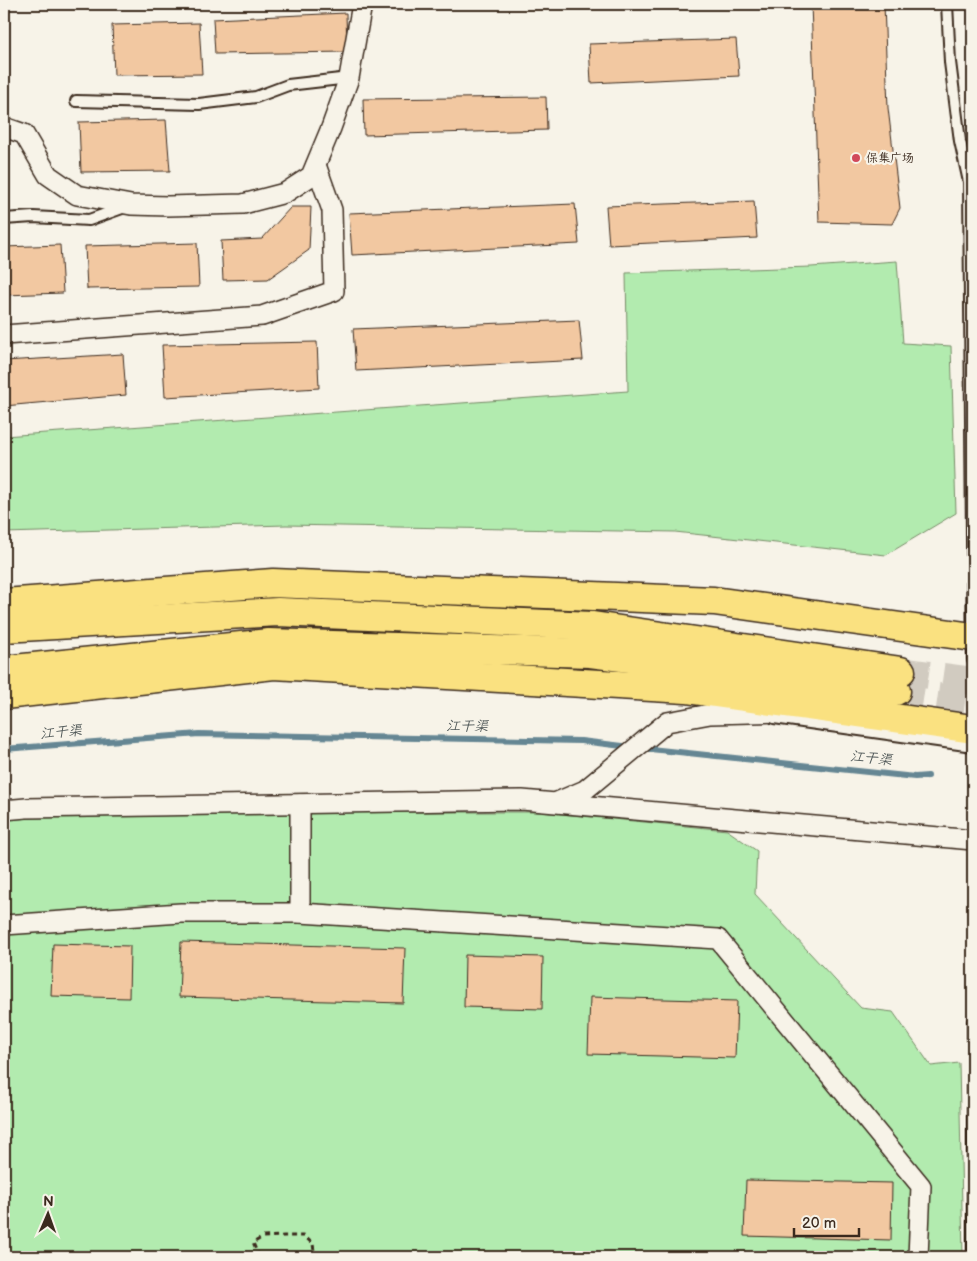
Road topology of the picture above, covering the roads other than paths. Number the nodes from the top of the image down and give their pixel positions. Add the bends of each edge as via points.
1 (362, 4) edge
2 (947, 4) edge
3 (350, 78) junction
4 (76, 101) dead end
5 (4, 127) edge
6 (316, 165) junction
7 (131, 205) junction
8 (4, 219) edge
9 (4, 334) edge
10 (4, 603) edge
11 (4, 628) edge
12 (973, 637) edge
13 (973, 660) edge
14 (4, 670) edge
15 (4, 695) edge
16 (846, 711) junction
17 (739, 713) junction
18 (973, 729) edge
19 (973, 746) edge
20 (553, 803) junction
21 (300, 804) junction
22 (4, 810) edge
23 (973, 840) edge
24 (300, 913) junction
25 (4, 925) edge
26 (973, 1021) edge
27 (918, 1257) edge
28 (973, 1257) edge

1 - 3 street
2 - 12 lane via 950,62 969,182
3 - 4 lane via 288,85 256,97 199,104
3 - 6 street
5 - 7 street via 24,134 48,175 77,195
6 - 7 street via 312,176 284,193 243,204
6 - 9 street via 332,210 334,291 262,316
7 - 8 lane via 90,220
10 - 12 main road via 273,583 714,601
11 - 14 main road via 278,612 593,626 898,681 590,653 270,643
12 - 13 lane
15 - 16 main road via 274,665 686,689
16 - 17 street
16 - 18 main road
17 - 19 lane
17 - 20 street via 710,714 667,722 585,790
20 - 21 street via 522,800
20 - 23 street
21 - 22 street
21 - 24 street
24 - 25 street via 181,913
24 - 27 street via 718,939 921,1186
26 - 28 lane

